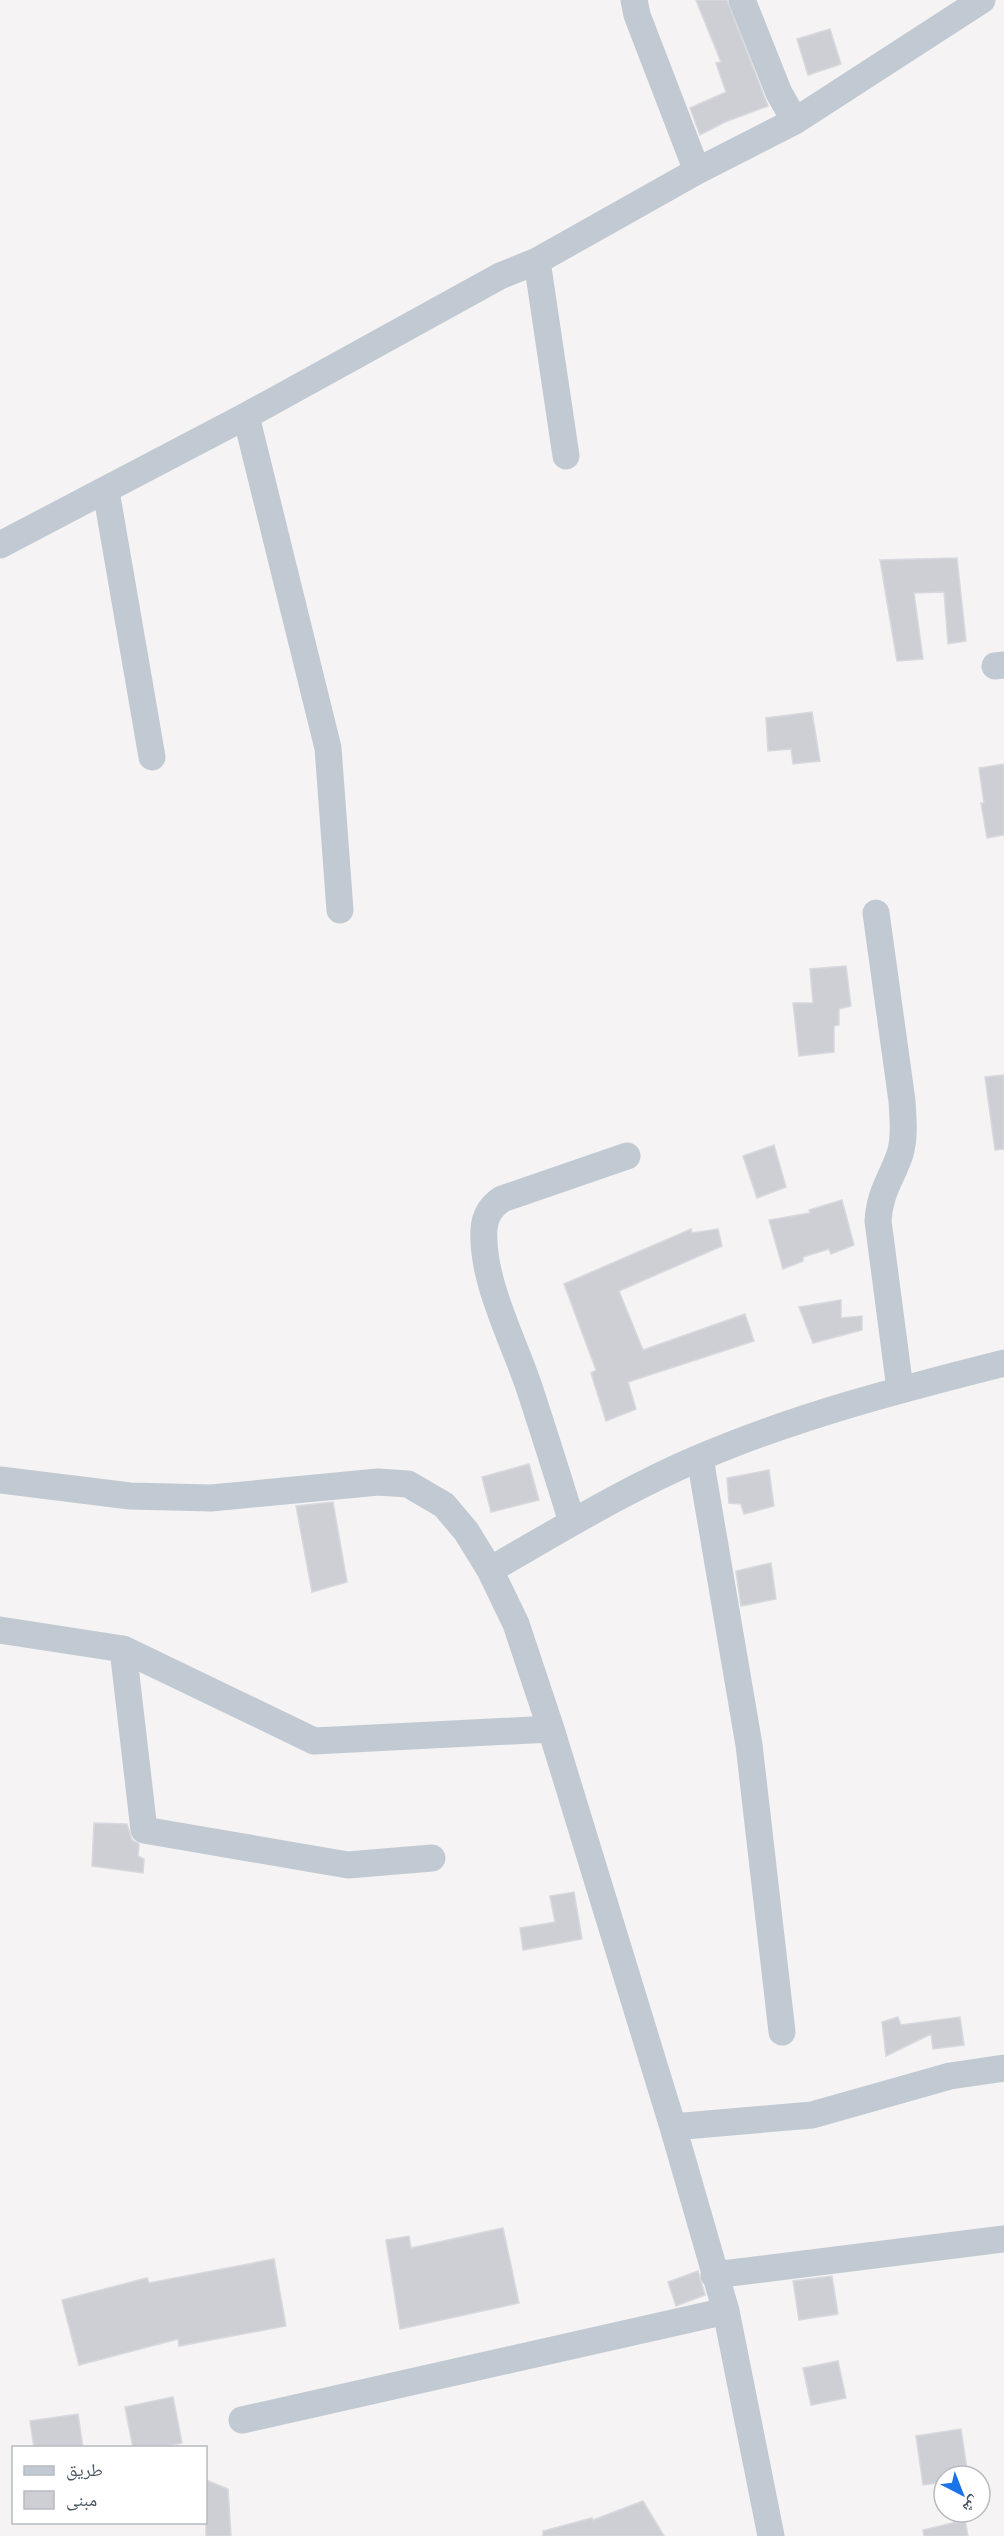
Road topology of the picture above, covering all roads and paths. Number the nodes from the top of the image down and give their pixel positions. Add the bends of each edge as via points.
1 (634, 0) edge
2 (742, 0) edge
3 (982, 0) edge
4 (795, 121) junction
5 (697, 171) junction
6 (537, 261) junction
7 (246, 416) junction
8 (566, 456) dead end
9 (106, 491) junction
10 (0, 545) edge
11 (152, 757) dead end
12 (340, 910) dead end
13 (876, 913) dead end
14 (627, 1156) dead end
15 (1004, 1362) edge
16 (900, 1389) junction
17 (700, 1458) junction
18 (0, 1480) edge
19 (572, 1522) junction
20 (490, 1570) junction
21 (0, 1630) edge
22 (123, 1649) junction
23 (551, 1729) junction
24 (432, 1858) dead end
25 (782, 2032) dead end
26 (1004, 2068) edge
27 (673, 2127) junction
28 (1004, 2239) edge
29 (714, 2275) junction
30 (726, 2311) junction
31 (242, 2420) dead end
32 (771, 2536) edge

1 - 5 street
2 - 4 street via 779,93
3 - 4 street
4 - 5 street
5 - 6 street
6 - 7 street via 500,276
6 - 8 street
7 - 9 street
7 - 12 street via 328,748
9 - 10 street
9 - 11 street
13 - 16 street via 902,1101 900,1152 879,1201 878,1221
14 - 19 street via 502,1199 485,1219 484,1248 493,1288
15 - 16 street
16 - 17 street
17 - 19 street
17 - 25 street via 749,1745
18 - 20 street via 130,1496 211,1498 378,1482 408,1484 444,1505
19 - 20 street
20 - 23 street via 516,1623
21 - 22 street
22 - 23 street via 314,1741
22 - 24 street via 144,1830 348,1864
23 - 27 street
26 - 27 street via 950,2076 812,2115
27 - 29 street
28 - 29 street
29 - 30 street
30 - 31 street
30 - 32 street

